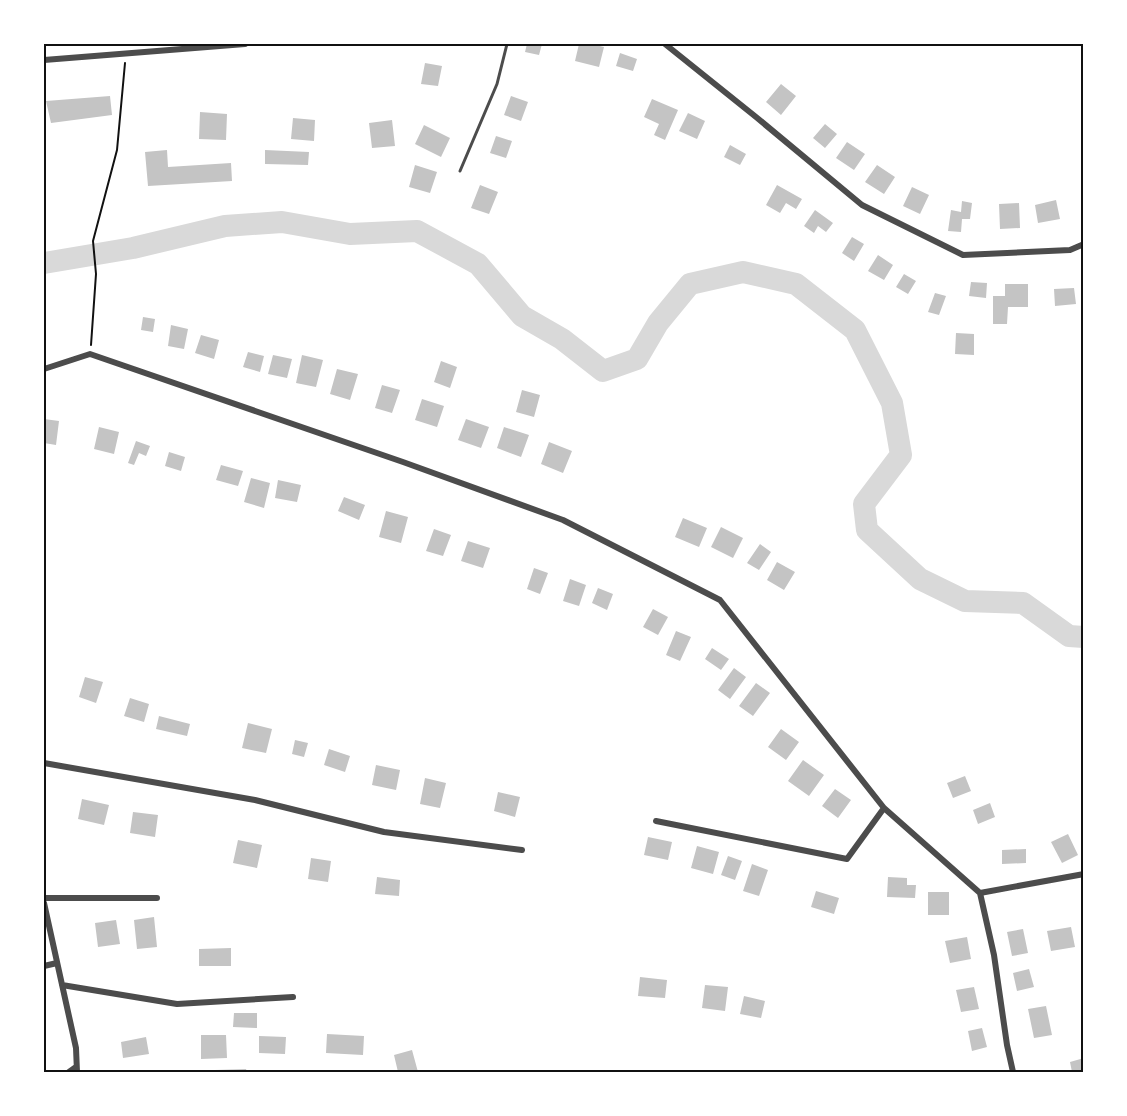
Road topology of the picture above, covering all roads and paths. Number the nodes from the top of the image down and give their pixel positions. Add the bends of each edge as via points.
1 (245, 44) edge
2 (507, 44) edge
3 (665, 44) edge
4 (126, 53) junction
5 (44, 60) edge
6 (460, 171) dead end
7 (1083, 244) edge
8 (90, 354) junction
9 (44, 369) edge
10 (44, 763) edge
11 (884, 808) junction
12 (656, 821) dead end
13 (522, 850) dead end
14 (1083, 874) edge
15 (980, 893) junction
16 (44, 898) edge
17 (157, 898) dead end
18 (44, 903) edge
19 (57, 963) junction
20 (44, 966) edge
21 (62, 985) junction
22 (293, 997) dead end
23 (77, 1070) edge
24 (69, 1072) edge
25 (1013, 1072) edge

1 - 4 street
2 - 6 lane via 497,84
3 - 7 street via 862,205 963,255 1070,250
4 - 5 street
4 - 8 path via 117,150 93,241 96,274
8 - 9 street
8 - 11 street via 563,520 720,600
10 - 13 street via 255,800 384,832
11 - 12 street via 847,859
11 - 15 street
14 - 15 street
15 - 25 street
16 - 17 street
18 - 19 street
19 - 20 street
19 - 21 street
21 - 22 street via 177,1004
21 - 23 street
23 - 24 street

